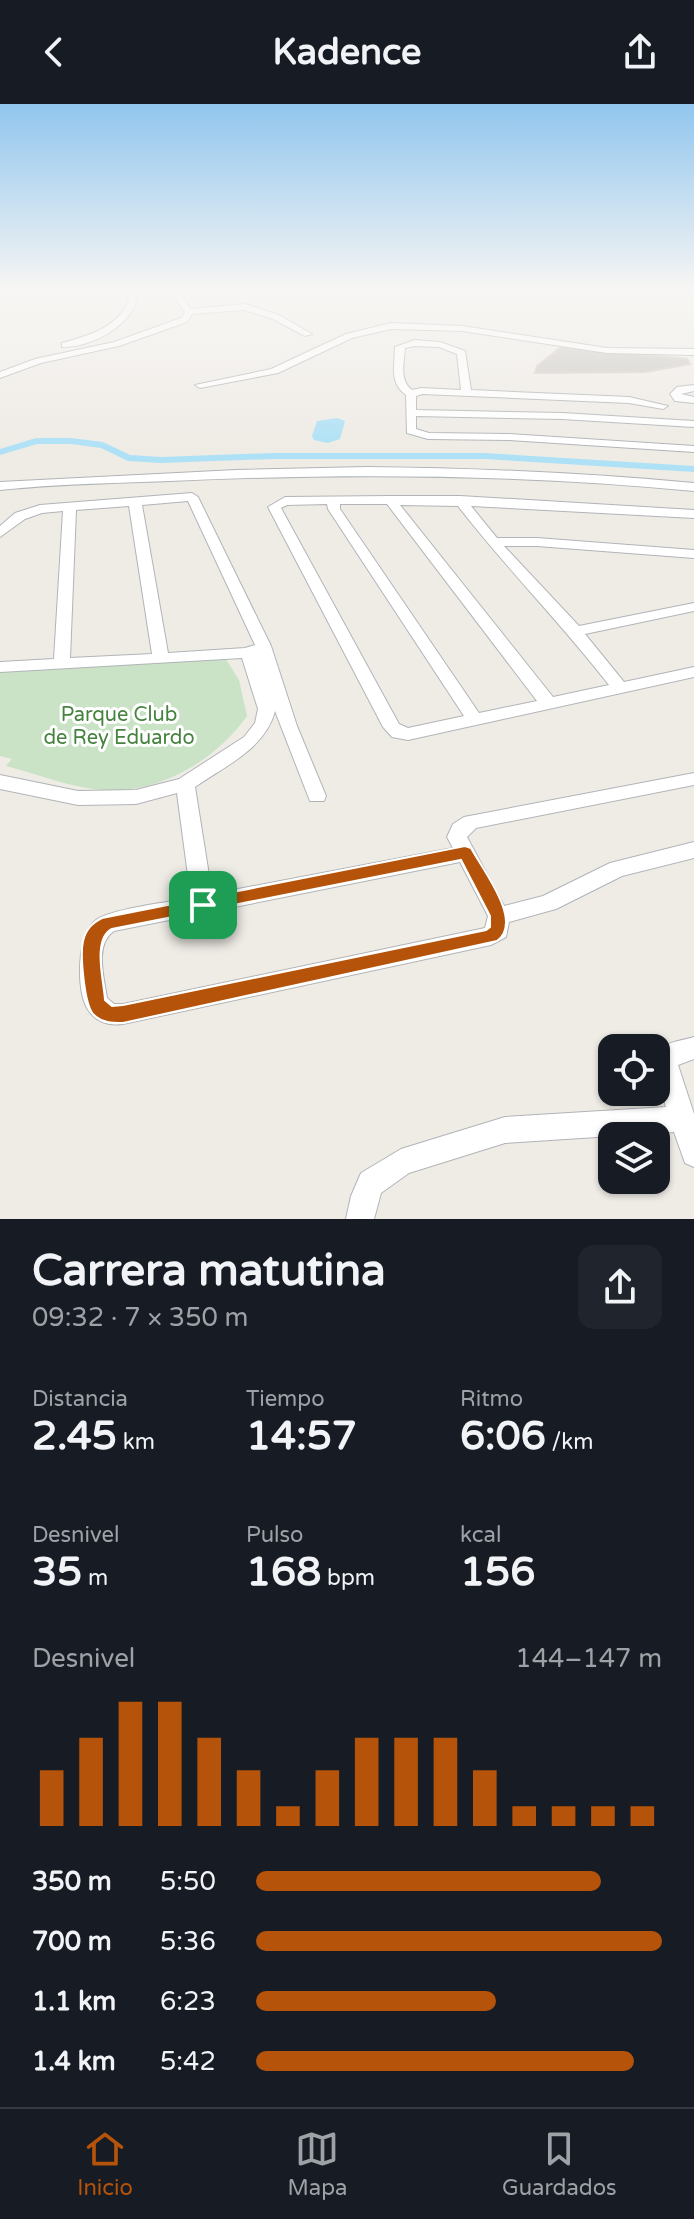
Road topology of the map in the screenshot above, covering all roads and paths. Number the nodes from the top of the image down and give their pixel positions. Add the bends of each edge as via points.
1 (76, 344) edge
2 (85, 344) edge
3 (115, 344) edge
4 (328, 344) edge
5 (411, 344) edge
6 (439, 344) edge
7 (560, 344) edge
8 (106, 347) junction
9 (694, 352) edge
10 (0, 372) edge
11 (200, 385) dead end
12 (694, 388) edge
13 (466, 392) junction
14 (411, 394) junction
15 (679, 399) junction
16 (694, 400) edge
17 (663, 406) junction
18 (412, 413) junction
19 (694, 422) edge
20 (694, 449) edge
21 (0, 475) edge
22 (694, 479) edge
23 (0, 486) edge
24 (694, 487) edge
25 (390, 500) junction
26 (460, 500) junction
27 (135, 501) junction
28 (333, 501) junction
29 (70, 505) junction
30 (694, 514) edge
31 (0, 533) edge
32 (493, 542) junction
33 (694, 554) edge
34 (694, 607) edge
35 (575, 631) junction
36 (256, 650) junction
37 (161, 659) junction
38 (62, 663) junction
39 (0, 667) edge
40 (694, 672) edge
41 (620, 688) junction
42 (549, 704) junction
43 (475, 720) junction
44 (694, 779) edge
45 (0, 782) edge
46 (185, 784) junction
47 (317, 796) dead end
48 (694, 850) edge
49 (465, 853) junction
50 (203, 905) junction
51 (499, 916) junction
52 (694, 1048) edge
53 (682, 1119) junction
54 (694, 1154) edge
55 (360, 1219) edge

1 - 10 street
2 - 8 street
3 - 8 street
4 - 11 street via 274,370
5 - 14 street via 400,347 399,384
6 - 13 street via 462,353
7 - 9 street via 626,352
8 - 10 street
12 - 15 street via 676,391
13 - 14 street
13 - 17 street
14 - 18 street
15 - 16 street
15 - 17 street
17 - 19 street
18 - 19 street
18 - 20 street via 411,431 418,435
21 - 22 street via 366,465
23 - 24 street via 254,472 408,471
25 - 26 street
25 - 28 street
25 - 42 street
26 - 30 street
26 - 32 street
27 - 29 street
27 - 36 street via 192,497
27 - 37 street
28 - 43 street
28 - 43 street via 285,501 274,507 393,729 408,734
29 - 31 street via 20,516
29 - 38 street
32 - 33 street
32 - 35 street
34 - 35 street
35 - 41 street
36 - 37 street
36 - 46 street via 267,709 263,724 250,741
36 - 47 street
37 - 38 street
38 - 39 street
40 - 41 street
41 - 42 street
42 - 43 street
44 - 49 street via 471,822 457,837
45 - 46 street via 78,798 136,797
46 - 50 street
48 - 51 street via 617,869 548,903
49 - 50 street
49 - 51 street
50 - 51 street via 98,928 92,942 96,1003 101,1010 123,1014 491,936 498,931
52 - 53 street via 671,1055 665,1063
53 - 54 street
53 - 55 street via 505,1130 449,1146 401,1162 371,1183

